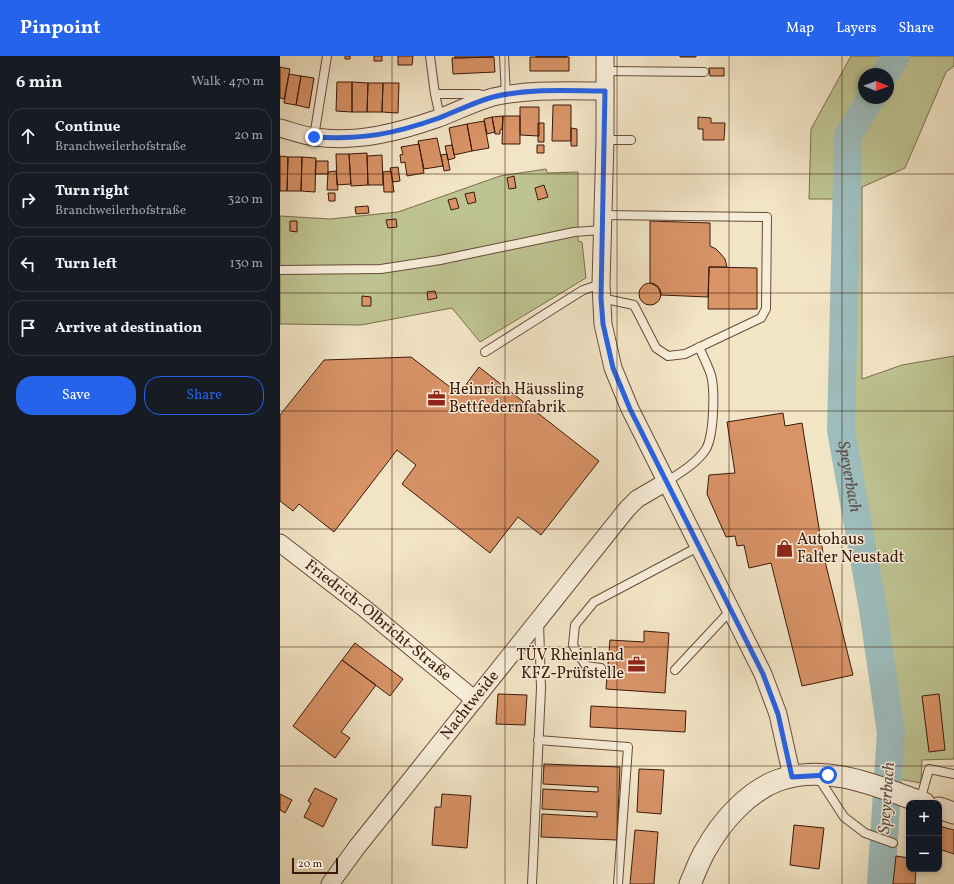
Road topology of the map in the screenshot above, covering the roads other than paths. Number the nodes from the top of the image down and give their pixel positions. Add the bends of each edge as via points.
1 (326, 56) edge
2 (430, 56) edge
3 (504, 56) edge
4 (605, 64) edge
5 (704, 72) dead end
6 (605, 91) junction
7 (435, 94) junction
8 (499, 96) junction
9 (440, 117) junction
10 (280, 128) edge
11 (314, 137) junction
12 (605, 140) junction
13 (631, 140) dead end
14 (602, 222) junction
15 (280, 270) edge
16 (601, 291) junction
17 (699, 347) junction
18 (485, 352) dead end
19 (666, 482) junction
20 (280, 543) edge
21 (698, 547) junction
22 (731, 610) junction
23 (539, 621) junction
24 (601, 668) dead end
25 (675, 670) dead end
26 (475, 700) junction
27 (538, 740) junction
28 (954, 774) edge
29 (816, 775) junction
30 (792, 777) junction
31 (914, 800) edge
32 (917, 800) edge
33 (942, 809) edge
34 (954, 813) edge
35 (893, 843) dead end
36 (330, 884) edge
37 (532, 884) edge
38 (618, 884) edge
39 (690, 884) edge

1 - 11 lane
2 - 7 lane
3 - 8 lane
4 - 5 lane
4 - 6 street
6 - 8 street
6 - 12 street
7 - 8 lane
7 - 9 lane
8 - 9 street
9 - 11 street via 379,135 337,139
10 - 11 street
12 - 13 lane
12 - 14 street
14 - 15 lane via 574,232 440,260 381,269
14 - 16 street
14 - 17 lane via 767,217 766,309 762,318
16 - 17 lane via 634,305 656,348 668,356 685,354
16 - 18 lane via 583,290
16 - 19 street via 603,324 613,368
17 - 19 lane via 711,376 714,396 707,448 696,461
19 - 21 street
19 - 23 street, Nachtweide via 637,499 627,509
20 - 26 street, Friedrich-Olbricht-Straße via 364,608
21 - 22 street
21 - 24 lane via 594,602 575,625 573,645 586,666
22 - 25 lane
22 - 30 street via 771,694
23 - 26 street, Nachtweide
23 - 27 lane via 541,688
26 - 36 street, Nachtweide
27 - 37 lane
27 - 38 lane via 628,747
28 - 32 lane via 929,769
29 - 30 street
29 - 31 street via 842,777
29 - 35 lane via 844,817 864,833
30 - 39 street via 764,788 733,813 705,851
33 - 34 street

